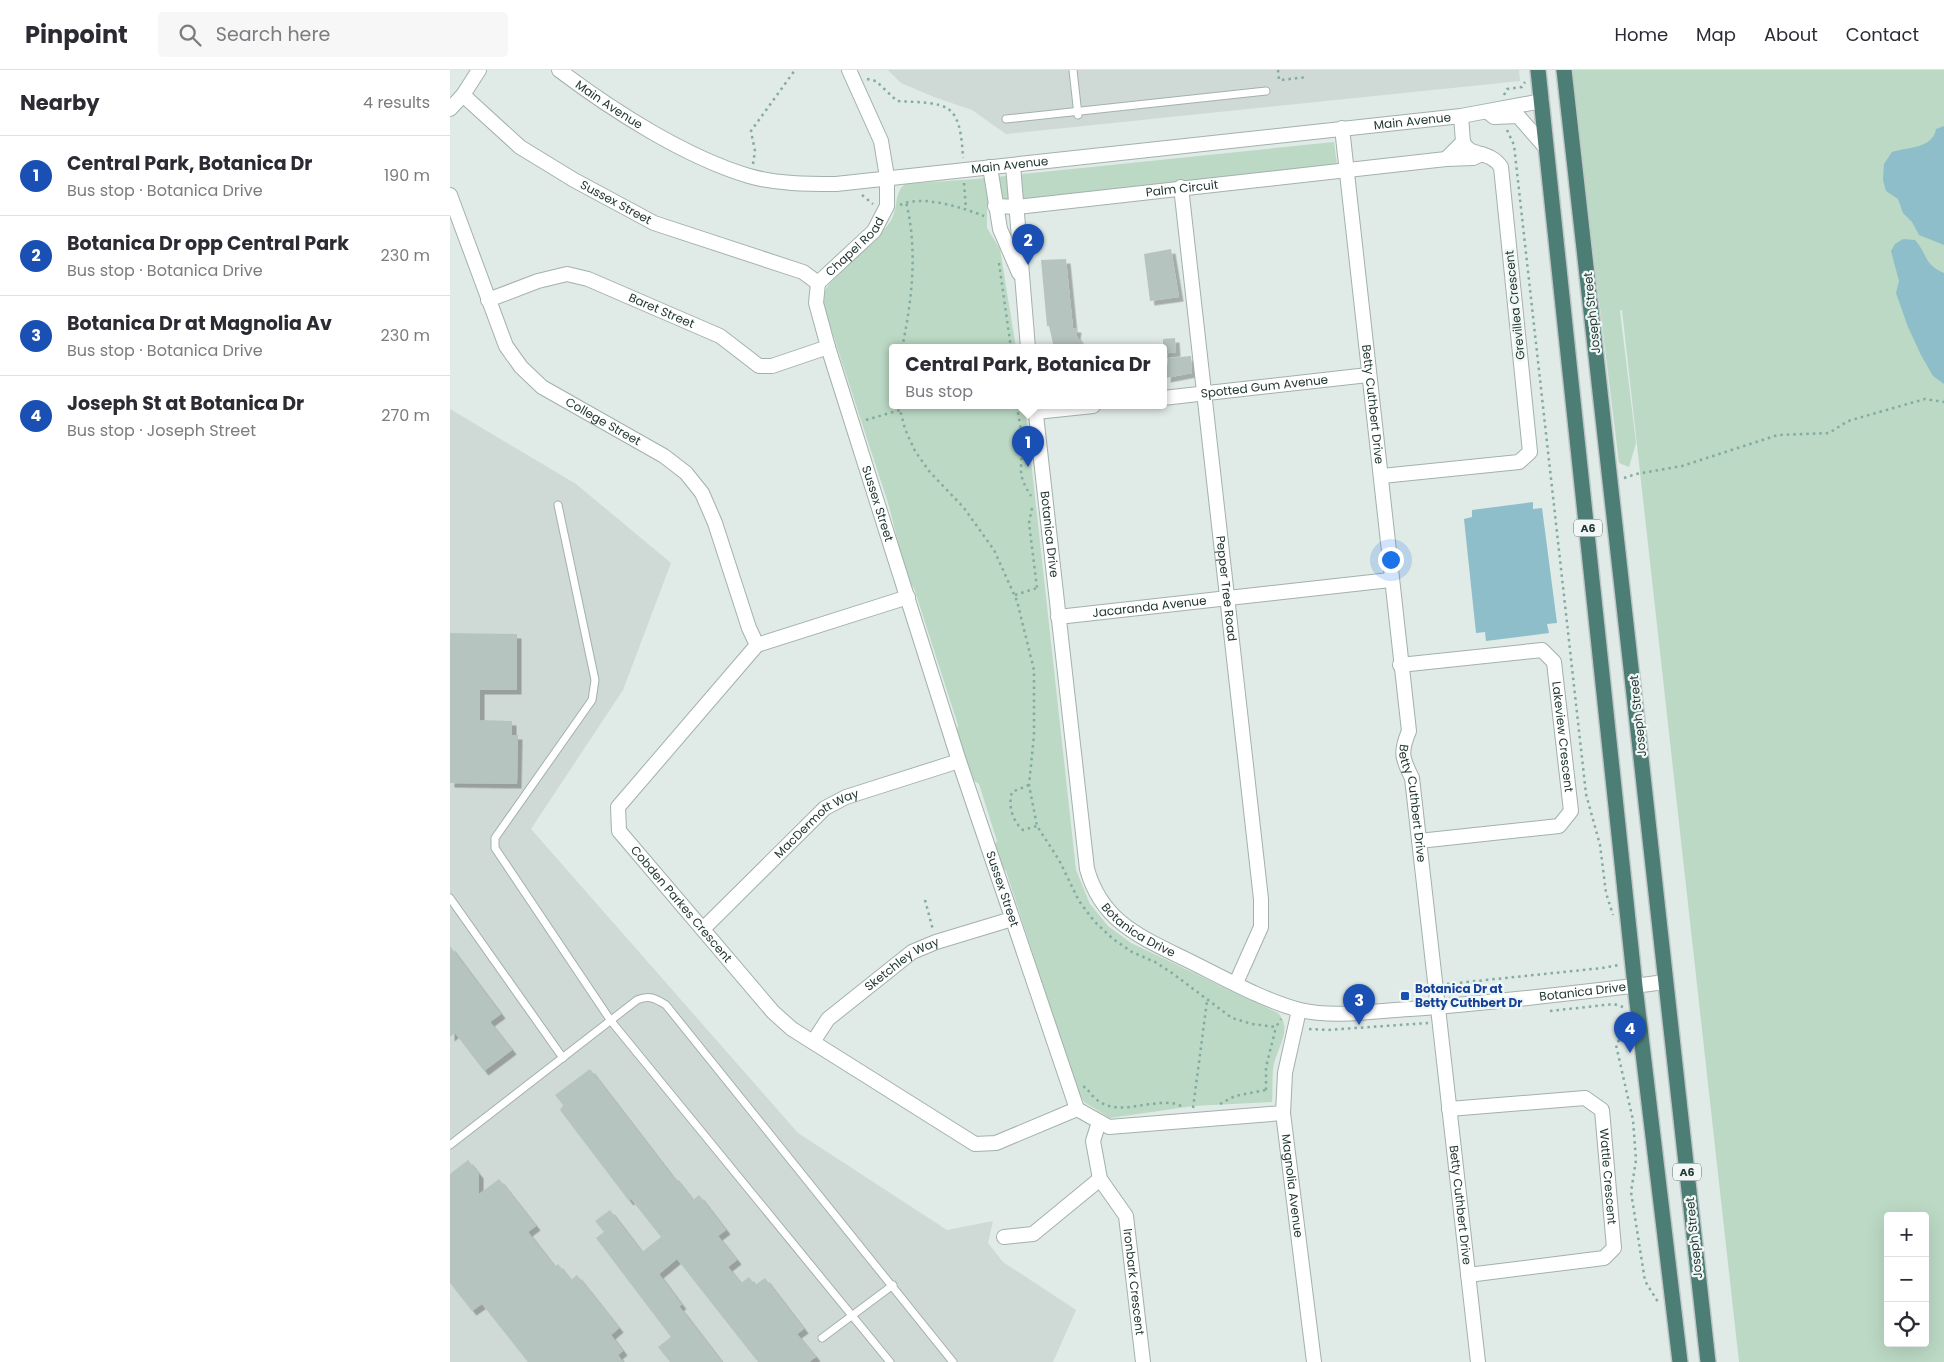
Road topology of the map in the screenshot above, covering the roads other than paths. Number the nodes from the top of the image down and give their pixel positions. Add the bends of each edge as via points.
1 (479, 70) edge
2 (560, 70) edge
3 (1073, 70) edge
4 (1564, 70) edge
5 (1531, 73) edge
6 (856, 74) edge
7 (1266, 91) dead end
8 (463, 95) junction
9 (1542, 101) junction
10 (450, 109) edge
11 (1504, 111) junction
12 (1078, 113) junction
13 (1461, 116) junction
14 (1006, 119) dead end
15 (1342, 128) junction
16 (1463, 142) junction
17 (1546, 148) junction
18 (1482, 154) junction
19 (1446, 159) junction
20 (1012, 165) junction
21 (990, 166) junction
22 (1346, 171) junction
23 (887, 177) junction
24 (1180, 187) junction
25 (450, 195) edge
26 (995, 206) junction
27 (1017, 207) junction
28 (1020, 275) junction
29 (818, 283) junction
30 (488, 300) junction
31 (1028, 344) edge
32 (828, 348) junction
33 (1368, 375) junction
34 (1204, 394) junction
35 (1167, 398) edge
36 (1035, 409) edge
37 (1382, 476) junction
38 (558, 505) dead end
39 (1390, 580) junction
40 (908, 597) junction
41 (1228, 599) junction
42 (1058, 617) junction
43 (757, 645) junction
44 (1400, 665) junction
45 (958, 761) junction
46 (1419, 841) junction
47 (450, 898) edge
48 (1012, 919) junction
49 (703, 929) junction
50 (1666, 982) junction
51 (1236, 983) junction
52 (1635, 986) junction
53 (1438, 1007) junction
54 (1293, 1008) junction
55 (610, 1021) junction
56 (813, 1042) junction
57 (563, 1058) junction
58 (1077, 1108) junction
59 (1283, 1108) junction
60 (1449, 1109) junction
61 (1099, 1122) junction
62 (450, 1145) edge
63 (1100, 1179) junction
64 (1004, 1237) dead end
65 (1468, 1274) junction
66 (893, 1285) junction
67 (852, 1316) junction
68 (822, 1338) dead end
69 (890, 1362) edge
70 (953, 1362) edge
71 (1143, 1362) edge
72 (1314, 1362) edge
73 (1478, 1362) edge
74 (1680, 1362) edge
75 (1708, 1362) edge

1 - 8 street
2 - 23 street, Main Avenue via 590,93 653,131 750,176 810,184
3 - 12 lane
4 - 50 highway, Joseph Street / A6
5 - 9 highway, A6
6 - 23 street, Chapel Road via 860,97 881,141
7 - 12 lane
8 - 10 street
8 - 29 street, Sussex Street via 520,147 654,223 803,272
9 - 11 street, Main Avenue
9 - 17 highway, A6
11 - 13 street, Main Avenue
11 - 17 street via 1518,116
12 - 14 lane
13 - 15 street, Main Avenue
13 - 16 street
15 - 20 street, Main Avenue
15 - 22 street, Betty Cuthbert Drive
16 - 18 street via 1465,147
16 - 19 street
17 - 52 highway, A6
18 - 19 street via 1473,158
18 - 37 street, Grevillea Crescent via 1496,160 1501,167 1530,452 1519,462
19 - 22 street
20 - 21 street, Main Avenue
20 - 27 street
21 - 23 street, Main Avenue
21 - 26 street
22 - 24 street, Palm Circuit
22 - 33 street, Betty Cuthbert Drive
23 - 29 street, Chapel Road via 887,206 874,230
24 - 27 street, Palm Circuit
24 - 34 street, Pepper Tree Road
25 - 30 street, College Street
26 - 27 street, Palm Circuit
26 - 28 street via 1000,230
27 - 28 street
28 - 31 street
29 - 32 street, Sussex Street via 816,303
30 - 32 street, Baret Street via 567,274 588,279 720,336 759,366 772,366
30 - 43 street, College Street via 506,346 521,367 542,387 664,456 686,473 702,493
32 - 40 street, Sussex Street
33 - 34 street, Spotted Gum Avenue
33 - 37 street, Betty Cuthbert Drive
34 - 35 street, Spotted Gum Avenue
34 - 41 street, Pepper Tree Road
36 - 42 street, Botanica Drive
37 - 39 street, Betty Cuthbert Drive
38 - 55 lane via 595,680 592,700 495,838 495,848
39 - 41 street, Jacaranda Avenue
39 - 44 street, Betty Cuthbert Drive
40 - 43 street
40 - 45 street, Sussex Street
41 - 42 street, Jacaranda Avenue
41 - 51 street, Pepper Tree Road via 1261,899 1261,927
42 - 51 street, Botanica Drive via 1087,869 1097,898 1117,920 1134,931
43 - 49 street, Cobden Parkes Crescent via 618,806 619,831
44 - 46 street, Betty Cuthbert Drive via 1409,731 1403,746 1403,760 1412,778
44 - 46 street, Lakeview Crescent via 1542,650 1554,662 1571,810 1559,826
45 - 48 street, Sussex Street
45 - 49 street, MacDermott Way via 846,797 825,808
46 - 53 street, Betty Cuthbert Drive
47 - 57 lane
48 - 56 street, Sketchley Way via 912,952 828,1019
48 - 58 street, Sussex Street
49 - 56 street, Cobden Parkes Crescent via 773,1012
50 - 52 street, Botanica Drive
50 - 75 highway, Joseph Street / A6
51 - 54 street, Botanica Drive
52 - 53 street, Botanica Drive
52 - 74 highway, A6
53 - 54 street, Botanica Drive via 1344,1014
53 - 60 street, Betty Cuthbert Drive
54 - 59 street, Magnolia Avenue via 1295,1028 1285,1072
55 - 57 lane
55 - 66 lane via 644,997 654,997 666,1004
55 - 67 lane
56 - 58 street, Cobden Parkes Crescent via 975,1144 996,1143
57 - 62 lane
58 - 61 street
59 - 61 street via 1193,1113 1109,1127
59 - 72 street, Magnolia Avenue
60 - 65 street, Betty Cuthbert Drive
60 - 65 street, Wattle Crescent via 1585,1098 1602,1110 1614,1248 1604,1258
61 - 63 street, Ironbark Crescent via 1093,1141
63 - 64 street via 1032,1234
63 - 71 street, Ironbark Crescent via 1126,1216
65 - 73 street, Betty Cuthbert Drive
66 - 67 lane
66 - 70 lane
67 - 68 lane
67 - 69 lane

